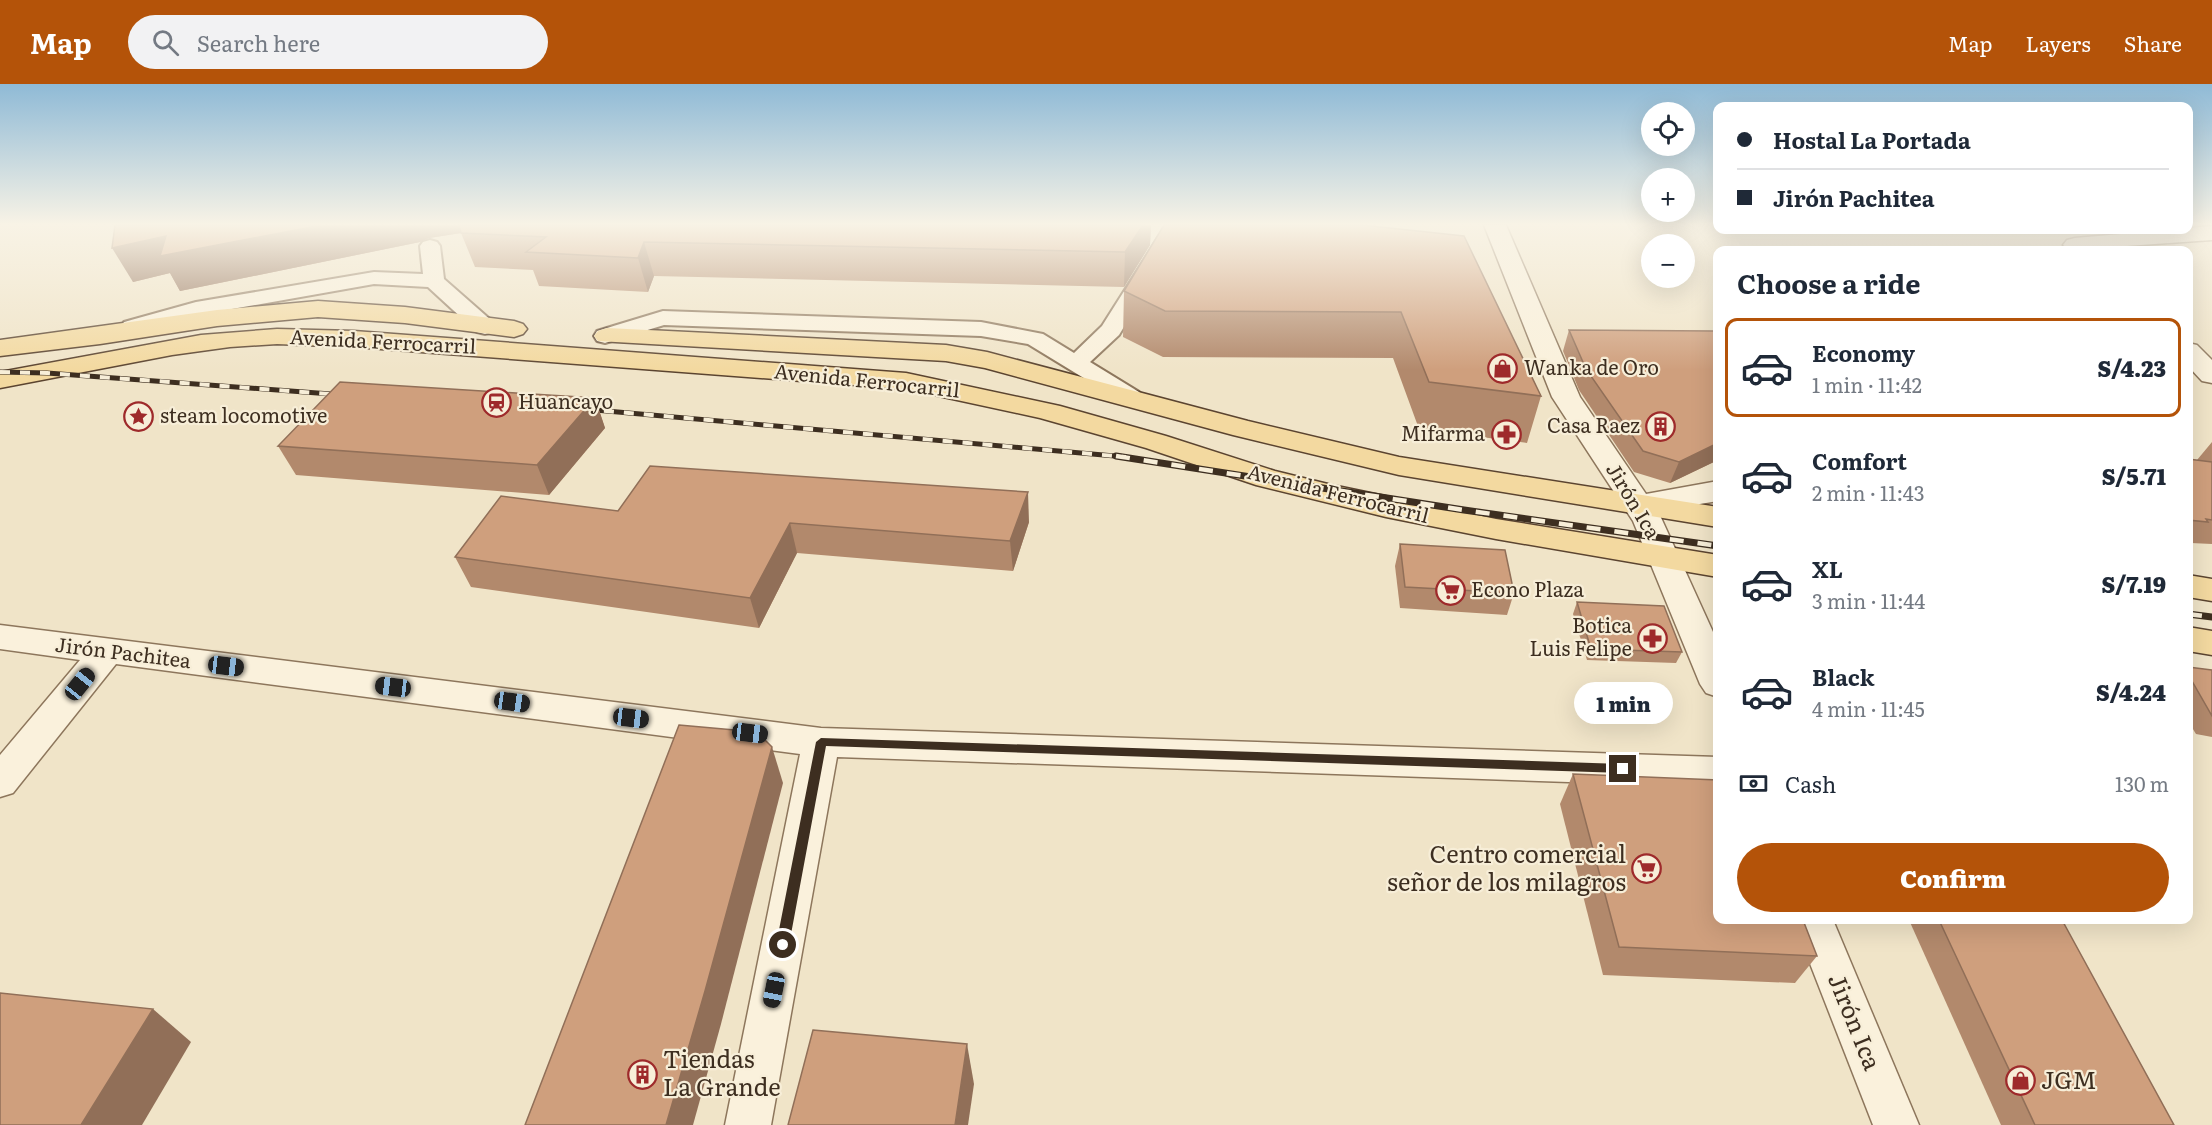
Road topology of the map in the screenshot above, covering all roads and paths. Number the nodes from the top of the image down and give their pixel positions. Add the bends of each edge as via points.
1 (433, 274) edge
2 (1146, 274) edge
3 (1515, 274) edge
4 (434, 281) junction
5 (485, 327) junction
6 (100, 336) junction
7 (605, 336) junction
8 (0, 348) edge
9 (2193, 356) edge
10 (1076, 364) junction
11 (2212, 375) edge
12 (0, 380) edge
13 (1131, 398) junction
14 (1713, 492) edge
15 (1639, 505) junction
16 (1713, 516) edge
17 (1664, 557) junction
18 (1713, 565) edge
19 (2193, 587) edge
20 (2212, 590) edge
21 (0, 637) edge
22 (2193, 640) edge
23 (2212, 643) edge
24 (107, 651) junction
25 (1713, 672) edge
26 (821, 742) junction
27 (1713, 772) edge
28 (0, 782) edge
29 (1815, 924) edge
30 (748, 1125) edge
31 (1896, 1125) edge

1 - 4 lane
2 - 10 lane via 1111,330
3 - 15 street, Jirón Ica via 1566,397
4 - 5 lane
4 - 6 lane via 374,278 327,285 195,309
5 - 6 main road, Avenida Ferrocarril via 405,315 318,309 217,318
5 - 7 main road, Avenida Ferrocarril
6 - 8 main road, Avenida Ferrocarril
7 - 10 lane via 663,318 981,329 1035,339
7 - 13 main road, Avenida Ferrocarril via 946,353 1025,368
9 - 11 street
10 - 13 lane
12 - 17 main road, Avenida Ferrocarril via 229,339 278,336 906,381 994,397 1058,414 1274,481 1391,510
13 - 15 main road, Avenida Ferrocarril via 1399,466
14 - 15 street
15 - 16 main road, Avenida Ferrocarril
15 - 17 street, Jirón Ica
17 - 18 main road, Avenida Ferrocarril
17 - 25 street, Jirón Ica
19 - 20 main road
21 - 24 street, Jirón Pachitea
22 - 23 main road
24 - 26 street, Jirón Pachitea
24 - 28 street
26 - 27 street, Jirón Pachitea
26 - 30 street
29 - 31 street, Jirón Ica

